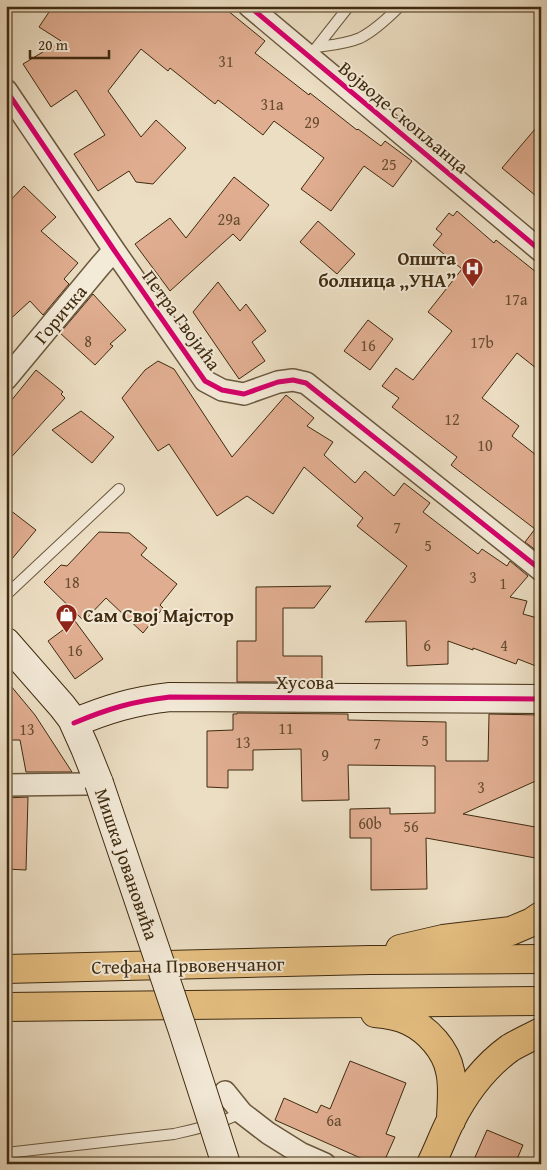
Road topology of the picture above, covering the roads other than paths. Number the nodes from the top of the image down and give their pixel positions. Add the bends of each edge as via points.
1 (249, 6) edge
2 (349, 6) edge
3 (400, 6) edge
4 (313, 52) junction
5 (6, 90) edge
6 (114, 250) junction
7 (541, 251) edge
8 (6, 379) edge
9 (119, 489) dead end
10 (541, 570) edge
11 (6, 595) edge
12 (6, 642) edge
13 (541, 699) edge
14 (74, 723) junction
15 (92, 783) junction
16 (6, 785) edge
17 (541, 916) edge
18 (541, 959) edge
19 (370, 960) junction
20 (6, 969) edge
21 (541, 1001) edge
22 (297, 1003) junction
23 (6, 1007) edge
24 (541, 1032) edge
25 (225, 1092) dead end
26 (242, 1113) junction
27 (451, 1121) junction
28 (6, 1153) edge
29 (226, 1164) edge
30 (325, 1164) edge
31 (431, 1164) edge

1 - 4 street, Војводе Скопљанца
2 - 4 lane
3 - 4 lane via 361,37
4 - 7 street, Војводе Скопљанца
5 - 6 street, Петра Гвојића
6 - 8 street, Горичка
6 - 10 street, Петра Гвојића via 205,381 222,390 244,394 278,382 306,383
9 - 11 lane
12 - 14 main road, Мишка Јовановића
13 - 14 main road, Хусова via 170,696 103,711
14 - 15 main road, Мишка Јовановића
15 - 16 street
15 - 29 main road, Мишка Јовановића, bridge via 182,1028
17 - 19 highway via 511,930 443,939
18 - 19 highway, Стефана Првовенчаног
19 - 20 highway, Стефана Првовенчаног
21 - 22 highway
22 - 23 highway, Стефана Првовенчаног
22 - 27 highway via 385,1014 421,1029 448,1062 452,1084
24 - 27 highway via 510,1048 494,1062 477,1080
25 - 26 street
26 - 28 lane via 174,1134
26 - 30 street via 300,1153
27 - 31 highway

